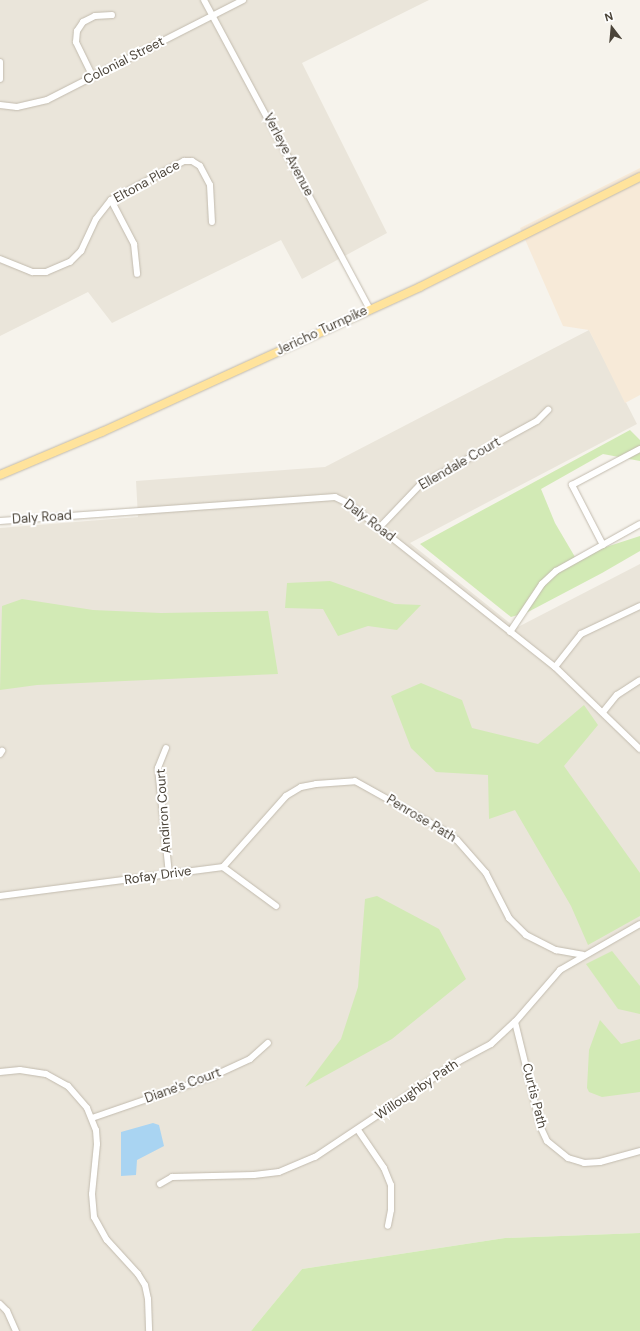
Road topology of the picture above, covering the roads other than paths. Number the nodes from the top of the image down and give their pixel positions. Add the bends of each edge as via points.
1 (204, 0) edge
2 (243, 0) edge
3 (112, 15) dead end
4 (212, 15) junction
5 (0, 62) edge
6 (92, 77) junction
7 (0, 79) edge
8 (0, 104) edge
9 (640, 177) edge
10 (111, 200) junction
11 (212, 222) dead end
12 (0, 259) edge
13 (137, 274) dead end
14 (370, 310) junction
15 (548, 410) dead end
16 (640, 449) edge
17 (0, 475) edge
18 (0, 521) edge
19 (640, 524) edge
20 (379, 528) junction
21 (603, 545) junction
22 (640, 606) edge
23 (510, 632) junction
24 (555, 667) junction
25 (640, 680) edge
26 (603, 712) junction
27 (166, 748) dead end
28 (640, 749) edge
29 (223, 867) junction
30 (169, 875) junction
31 (0, 896) edge
32 (276, 906) dead end
33 (640, 924) edge
34 (583, 955) junction
35 (515, 1022) junction
36 (268, 1043) dead end
37 (0, 1072) edge
38 (92, 1118) junction
39 (358, 1130) junction
40 (640, 1152) edge
41 (160, 1184) dead end
42 (388, 1226) dead end
43 (0, 1304) edge
44 (16, 1331) edge
45 (149, 1331) edge

1 - 4 street, Verleye Avenue
2 - 4 street, Colonial Street
3 - 6 street via 95,16 83,22 77,31 76,42
4 - 6 street, Colonial Street
4 - 14 street, Verleye Avenue
5 - 7 street
6 - 8 street, Colonial Street via 47,100 17,107
9 - 14 main road, Jericho Turnpike
10 - 11 street, Eltona Place via 173,165 192,161 200,166 210,186
10 - 12 street, Eltona Place via 96,219 81,251 70,262 46,272 33,272
10 - 13 street via 134,244
14 - 17 main road, Jericho Turnpike
15 - 20 street, Ellendale Court via 537,421 420,485
16 - 21 street via 572,485
18 - 20 street, Daly Road via 335,497 348,503
19 - 21 street
20 - 23 street, Daly Road
21 - 23 street via 556,571 542,584
22 - 24 street via 581,634
23 - 24 street, Daly Road
24 - 26 street, Daly Road
25 - 26 street via 617,695
26 - 28 street, Daly Road
27 - 30 street, Andiron Court via 158,768
29 - 30 street, Rofay Drive
29 - 32 street
29 - 34 street, Penrose Path via 286,796 301,787 355,781 457,840 486,873 510,918 526,935 556,950
30 - 31 street, Rofay Drive
33 - 34 street, Willoughby Path
34 - 35 street, Willoughby Path via 560,970
35 - 39 street, Willoughby Path via 492,1044 459,1061
35 - 40 street, Curtis Path via 541,1128 547,1141 568,1158 584,1163 600,1162
36 - 38 street, Diane's Court via 250,1059 216,1075
37 - 38 street via 20,1070 56,1078 76,1094
38 - 45 street via 97,1144 92,1194 94,1217 107,1240 138,1274 145,1286
39 - 41 street, Willoughby Path via 315,1157 279,1172 172,1177
39 - 42 street via 384,1168 391,1185 392,1210
43 - 44 street via 7,1311

